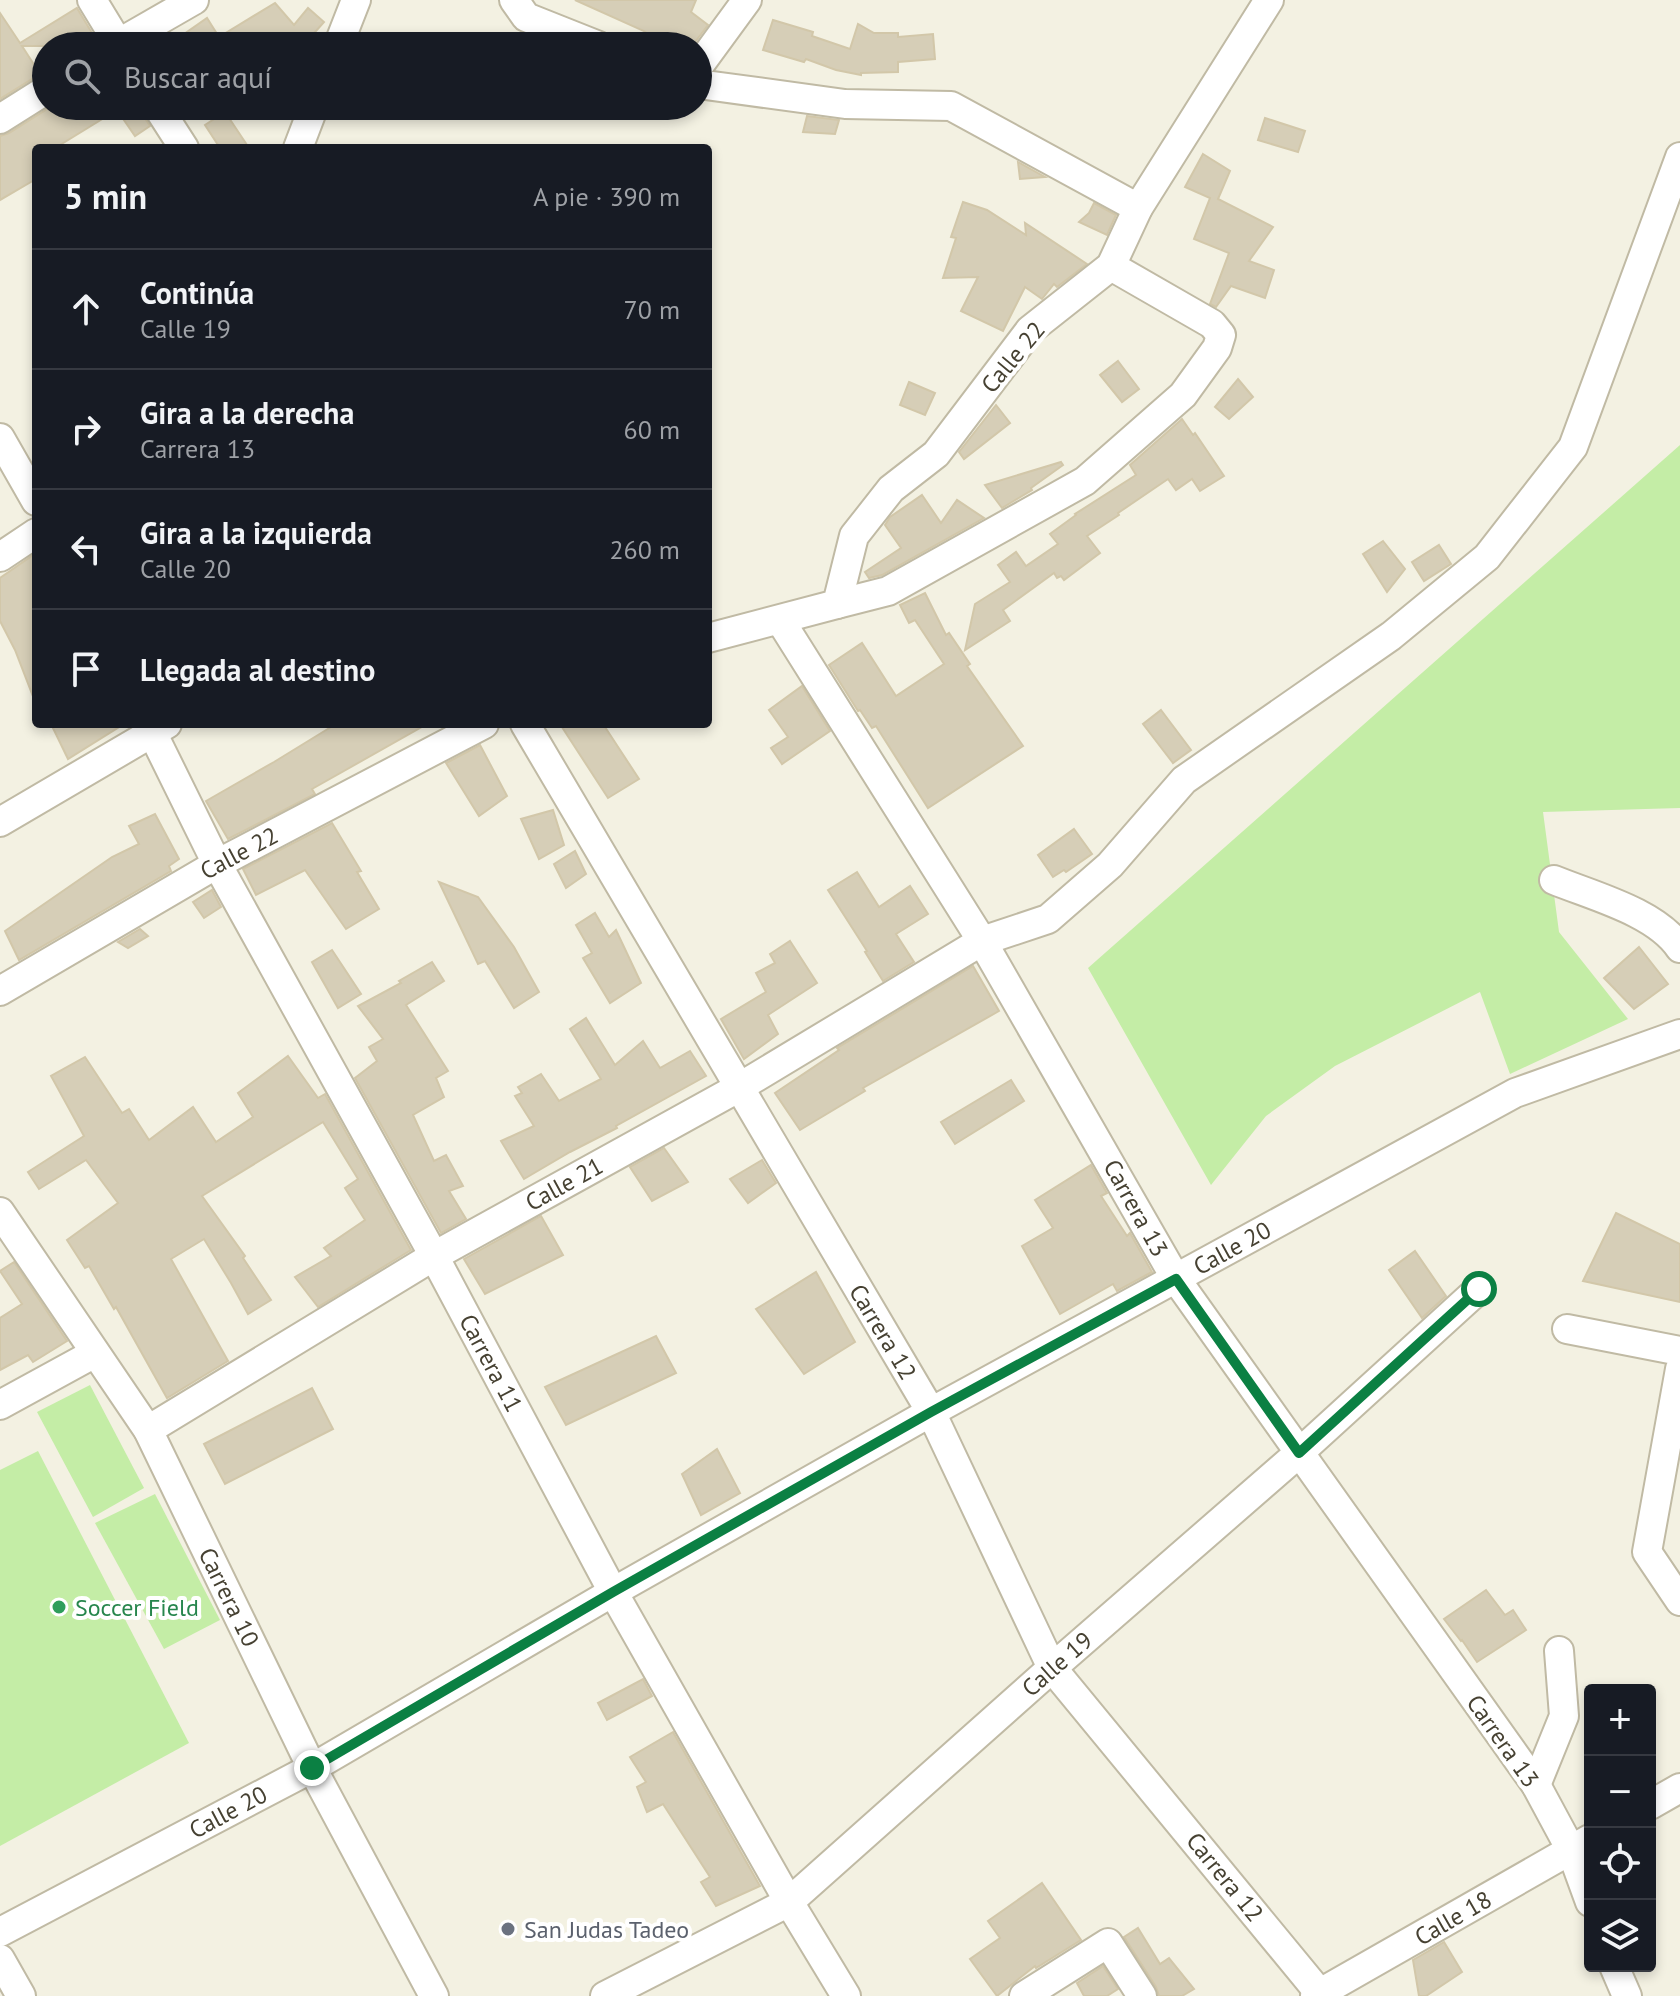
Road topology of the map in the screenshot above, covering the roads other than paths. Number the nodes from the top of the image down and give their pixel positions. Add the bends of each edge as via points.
1 (92, 0) edge
2 (194, 0) edge
3 (356, 0) edge
4 (747, 0) edge
5 (1269, 0) edge
6 (520, 8) edge
7 (110, 32) edge
8 (139, 32) edge
9 (343, 32) edge
10 (570, 32) edge
11 (712, 48) edge
12 (712, 86) edge
13 (32, 99) edge
14 (0, 119) edge
15 (166, 120) edge
16 (309, 120) edge
17 (181, 144) edge
18 (300, 144) edge
19 (1680, 157) edge
20 (1138, 208) junction
21 (1111, 266) junction
22 (0, 438) edge
23 (32, 494) edge
24 (32, 536) edge
25 (0, 557) edge
26 (837, 604) junction
27 (780, 620) junction
28 (712, 637) edge
29 (154, 728) edge
30 (156, 728) edge
31 (476, 728) edge
32 (527, 728) edge
33 (0, 822) edge
34 (217, 864) junction
35 (1554, 880) dead end
36 (982, 941) junction
37 (1680, 948) edge
38 (0, 991) edge
39 (1680, 1034) edge
40 (738, 1088) junction
41 (0, 1212) edge
42 (434, 1256) junction
43 (1176, 1279) junction
44 (1479, 1289) dead end
45 (1567, 1329) dead end
46 (1680, 1351) edge
47 (95, 1353) junction
48 (1680, 1369) edge
49 (0, 1405) edge
50 (931, 1412) junction
51 (148, 1430) junction
52 (1299, 1453) junction
53 (613, 1592) junction
54 (1680, 1601) edge
55 (1559, 1651) dead end
56 (1052, 1668) junction
57 (312, 1768) junction
58 (1536, 1785) junction
59 (1680, 1788) edge
60 (1656, 1802) edge
61 (1580, 1845) edge
62 (1590, 1900) edge
63 (789, 1902) junction
64 (0, 1932) edge
65 (0, 1959) edge
66 (1617, 1972) edge
67 (1319, 1995) edge
68 (21, 1996) edge
69 (434, 1996) edge
70 (605, 1996) edge
71 (846, 1996) edge
72 (1024, 1996) edge
73 (1142, 1996) edge
74 (1627, 1996) edge

1 - 7 street
2 - 8 street
3 - 9 street
4 - 11 street
5 - 20 street, Calle 22
6 - 10 street
12 - 20 street via 845,104 951,106
13 - 14 street
15 - 17 street
16 - 18 street
19 - 36 street, Calle 21 via 1573,447 1487,557 1391,636 1184,780 1110,865 1048,919
20 - 21 street, Calle 22
21 - 26 street, Calle 22 via 1030,330 936,454 891,489 854,536
21 - 26 street via 1212,324 1221,335 1183,395 1085,481 888,591
22 - 23 street
24 - 25 street
26 - 27 street
27 - 28 street
27 - 36 street, Carrera 13
29 - 33 street
30 - 34 street, Carrera 11
31 - 34 street, Calle 22
32 - 40 street, Carrera 12
34 - 38 street, Calle 22
34 - 42 street, Carrera 11
35 - 37 street via 1639,914
36 - 40 street, Calle 21
36 - 43 street, Carrera 13
39 - 43 street, Calle 20 via 1515,1093
40 - 42 street, Calle 21
40 - 50 street, Carrera 12
41 - 47 street, Carrera 10
42 - 51 street, Calle 21
42 - 53 street, Carrera 11
43 - 50 street, Calle 20
43 - 52 street, Carrera 13
44 - 52 street, Calle 19
45 - 46 street
47 - 49 street
47 - 51 street, Carrera 10
48 - 54 street via 1647,1552
50 - 53 street, Calle 20
50 - 56 street, Carrera 12
51 - 57 street, Carrera 10
52 - 56 street, Calle 19
52 - 58 street, Carrera 13
53 - 57 street, Calle 20
53 - 63 street, Carrera 11
55 - 58 street via 1564,1716
56 - 63 street, Calle 19
56 - 67 street, Carrera 12
57 - 64 street, Calle 20
57 - 69 street, Carrera 10
58 - 61 street, Carrera 13
59 - 60 street
61 - 62 street, Carrera 13
61 - 67 street, Calle 18
63 - 70 street, Calle 19
63 - 71 street, Carrera 11
65 - 68 street
66 - 74 street
72 - 73 street via 1108,1943

